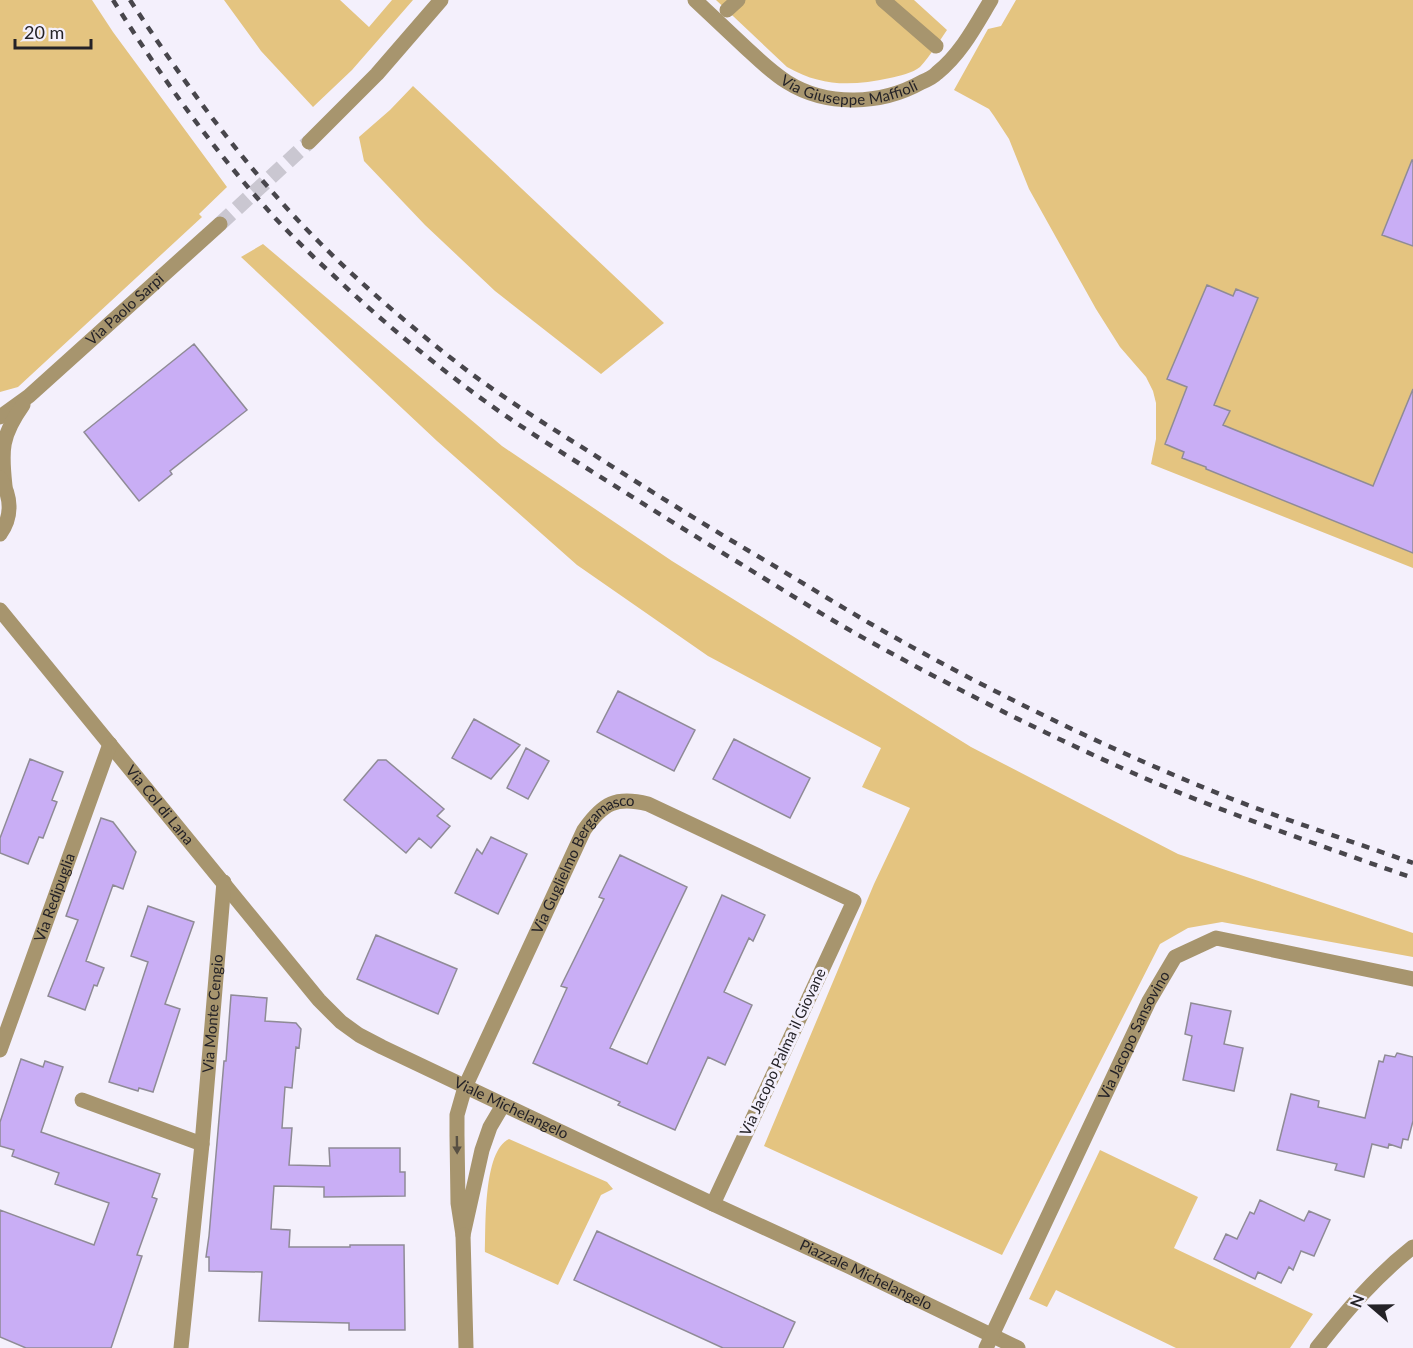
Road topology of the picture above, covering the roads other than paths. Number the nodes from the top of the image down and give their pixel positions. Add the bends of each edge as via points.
1 (441, 0) edge
2 (695, 0) edge
3 (884, 0) edge
4 (991, 0) edge
5 (936, 46) dead end
6 (309, 142) tunnel mouth
7 (220, 224) tunnel mouth
8 (29, 396) junction
9 (3, 414) edge
10 (2, 482) edge
11 (0, 534) edge
12 (0, 610) edge
13 (110, 744) junction
14 (224, 882) junction
15 (854, 901) joint
16 (1413, 979) edge
17 (319, 1000) joint
18 (0, 1050) edge
19 (465, 1087) junction
20 (82, 1101) dead end
21 (503, 1105) junction
22 (202, 1144) junction
23 (712, 1204) junction
24 (463, 1235) junction
25 (1413, 1247) edge
26 (989, 1342) edge
27 (181, 1348) edge
28 (466, 1348) edge
29 (1018, 1348) edge
30 (1317, 1348) edge

1 - 6 street via 377,74
2 - 4 street, Via Giuseppe Maffioli via 788,83 823,97 859,101 909,89 937,74 954,57
3 - 5 street
7 - 8 street, Via Paolo Sarpi
8 - 9 street, Via Paolo Sarpi
8 - 10 street, Via Paolo Sarpi via 5,435
10 - 11 street, Via Paolo Sarpi via 9,511
12 - 13 street, Via Col di Lana
13 - 14 street, Via Col di Lana
13 - 18 street, Via Redipuglia
14 - 17 street, Via Col di Lana
14 - 22 street, Via Monte Cengio
15 - 19 street, Via Guglielmo Bergamasco via 648,804 624,800 612,803 584,830
15 - 23 street, Via Jacopo Palma il Giovane
16 - 26 street, Via Jacopo Sansovino via 1216,938 1175,957 1149,1001
17 - 19 street, Viale Michelangelo via 359,1035
19 - 21 street, Viale Michelangelo
19 -> 24 street, Via Guglielmo Bergamasco via 457,1114 458,1203
20 - 22 street
21 - 23 street, Viale Michelangelo
21 - 24 street via 482,1150
22 - 27 street, Via Monte Cengio
23 - 26 street, Piazzale Michelangelo via 848,1266
24 - 28 street
25 - 30 street via 1365,1291
26 - 29 street, Piazzale Michelangelo

